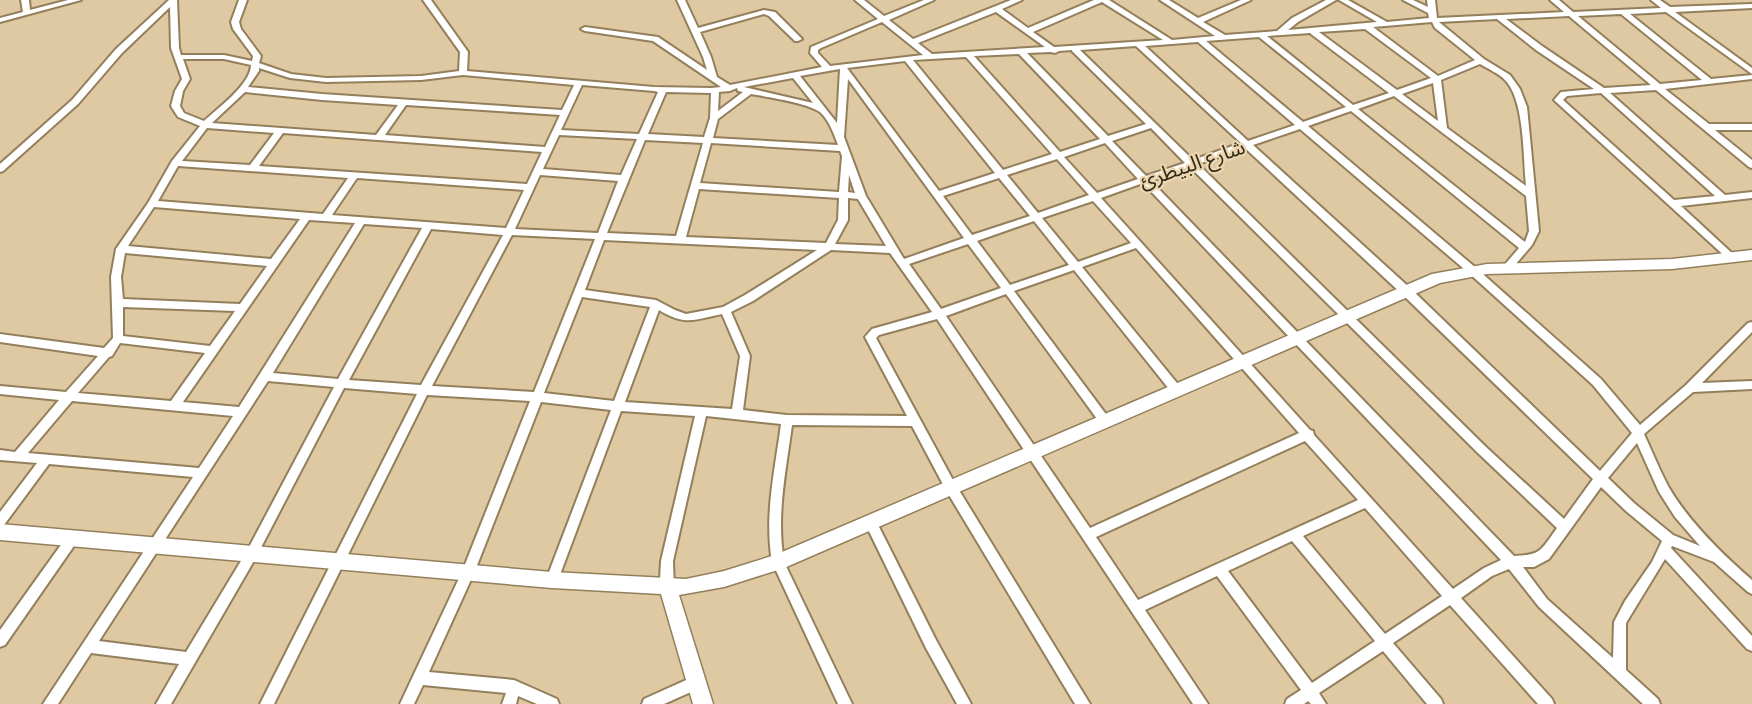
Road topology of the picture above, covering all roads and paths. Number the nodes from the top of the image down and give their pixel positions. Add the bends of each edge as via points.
1 (25, 0) edge
2 (77, 0) edge
3 (173, 0) edge
4 (243, 0) edge
5 (427, 0) edge
6 (681, 0) edge
7 (859, 0) edge
8 (927, 0) edge
9 (1018, 0) edge
10 (1102, 0) edge
11 (1164, 0) edge
12 (1223, 0) edge
13 (1247, 0) edge
14 (1332, 0) edge
15 (1343, 0) edge
16 (1407, 0) edge
17 (1431, 0) edge
18 (1554, 0) edge
19 (1655, 0) edge
20 (1233, 6) junction
21 (1752, 6) edge
22 (997, 9) junction
23 (1669, 10) junction
24 (27, 12) junction
25 (1623, 12) junction
26 (1570, 14) junction
27 (1432, 16) junction
28 (1499, 17) junction
29 (883, 19) junction
30 (0, 20) edge
31 (1198, 21) junction
32 (1388, 25) junction
33 (1368, 27) junction
34 (585, 29) dead end
35 (696, 31) junction
36 (1028, 31) junction
37 (1314, 32) junction
38 (1278, 34) junction
39 (1261, 35) junction
40 (1224, 38) junction
41 (798, 39) dead end
42 (1200, 40) junction
43 (912, 42) junction
44 (1171, 42) junction
45 (1138, 44) junction
46 (1075, 49) junction
47 (1055, 51) junction
48 (1022, 52) junction
49 (969, 55) junction
50 (179, 57) junction
51 (932, 57) junction
52 (908, 58) junction
53 (1481, 61) junction
54 (255, 64) junction
55 (843, 68) junction
56 (828, 69) junction
57 (1752, 72) edge
58 (462, 73) junction
59 (795, 75) junction
60 (713, 77) junction
61 (1752, 78) edge
62 (1437, 80) junction
63 (1710, 82) junction
64 (579, 83) junction
65 (1657, 87) junction
66 (734, 88) junction
67 (243, 89) junction
68 (663, 90) junction
69 (715, 91) junction
70 (750, 91) junction
71 (1604, 91) junction
72 (1395, 94) junction
73 (403, 103) junction
74 (1352, 108) junction
75 (822, 110) junction
76 (565, 113) junction
77 (714, 118) junction
78 (205, 125) junction
79 (1152, 125) junction
80 (1302, 125) junction
81 (1707, 126) junction
82 (1752, 127) edge
83 (1740, 128) junction
84 (1443, 129) junction
85 (281, 130) junction
86 (555, 132) junction
87 (1752, 134) edge
88 (379, 137) junction
89 (840, 137) junction
90 (641, 138) junction
91 (1106, 141) junction
92 (707, 142) junction
93 (1246, 145) junction
94 (547, 150) junction
95 (844, 152) junction
96 (1057, 156) junction
97 (175, 163) junction
98 (1194, 164) junction
99 (1752, 165) edge
100 (253, 167) junction
101 (0, 169) edge
102 (537, 172) junction
103 (1001, 175) junction
104 (354, 176) junction
105 (624, 178) junction
106 (1145, 180) junction
107 (695, 186) junction
108 (529, 187) junction
109 (937, 195) junction
110 (1531, 195) junction
111 (1752, 195) edge
112 (842, 196) junction
113 (861, 196) junction
114 (1094, 196) junction
115 (1723, 198) junction
116 (152, 204) junction
117 (1671, 204) junction
118 (1034, 216) junction
119 (306, 217) junction
120 (325, 218) junction
121 (362, 220) junction
122 (428, 226) junction
123 (509, 232) junction
124 (601, 235) junction
125 (969, 238) junction
126 (680, 240) junction
127 (1138, 244) junction
128 (830, 247) junction
129 (1525, 247) junction
130 (121, 249) junction
131 (893, 250) junction
132 (1752, 255) edge
133 (1732, 258) junction
134 (274, 263) junction
135 (902, 263) junction
136 (1075, 266) junction
137 (1506, 269) junction
138 (1473, 271) junction
139 (1008, 290) junction
140 (1407, 292) junction
141 (578, 293) junction
142 (118, 303) junction
143 (656, 303) junction
144 (243, 308) junction
145 (725, 310) junction
146 (939, 314) junction
147 (1350, 317) junction
148 (1752, 326) edge
149 (0, 338) edge
150 (118, 339) junction
151 (1298, 339) junction
152 (213, 350) junction
153 (108, 352) junction
154 (1243, 362) junction
155 (265, 377) junction
156 (341, 384) junction
157 (1752, 385) edge
158 (1690, 388) junction
159 (0, 390) edge
160 (424, 390) junction
161 (1177, 391) junction
162 (70, 397) junction
163 (537, 397) junction
164 (174, 406) junction
165 (617, 406) junction
166 (241, 412) junction
167 (701, 414) junction
168 (737, 414) junction
169 (788, 420) junction
170 (1104, 420) junction
171 (916, 421) junction
172 (1639, 432) junction
173 (1309, 435) junction
174 (1030, 451) junction
175 (0, 455) edge
176 (17, 457) junction
177 (46, 460) junction
178 (201, 473) junction
179 (1600, 480) junction
180 (950, 486) junction
181 (1367, 501) junction
182 (0, 521) edge
183 (870, 521) junction
184 (1565, 528) junction
185 (0, 532) edge
186 (1088, 535) junction
187 (1294, 535) junction
188 (72, 539) junction
189 (1666, 544) junction
190 (154, 546) junction
191 (251, 555) junction
192 (1720, 560) junction
193 (339, 562) junction
194 (778, 562) junction
195 (1511, 562) junction
196 (1219, 568) junction
197 (468, 573) junction
198 (552, 580) junction
199 (668, 587) junction
200 (1752, 588) edge
201 (1453, 597) junction
202 (1137, 607) junction
203 (0, 641) edge
204 (1384, 642) junction
205 (1752, 645) edge
206 (88, 646) junction
207 (190, 659) junction
208 (1619, 671) junction
209 (418, 678) junction
210 (695, 683) junction
211 (514, 687) junction
212 (1310, 691) junction
213 (50, 704) edge
214 (163, 704) edge
215 (267, 704) edge
216 (407, 704) edge
217 (509, 704) edge
218 (552, 704) edge
219 (649, 704) edge
220 (702, 704) edge
221 (844, 704) edge
222 (964, 704) edge
223 (1083, 704) edge
224 (1202, 704) edge
225 (1292, 704) edge
226 (1319, 704) edge
227 (1436, 704) edge
228 (1547, 704) edge
229 (1653, 704) edge

1 - 24 street
2 - 24 street
3 - 50 street via 173,36
3 - 101 street via 112,58 75,102
4 - 54 street via 235,22 257,56
5 - 58 street via 464,52
6 - 35 street
7 - 29 street
8 - 29 street
9 - 22 street
10 - 36 street
10 - 44 street
11 - 31 street
12 - 20 street
13 - 20 street
14 - 38 street
15 - 32 street
16 - 27 street
17 - 27 street
18 - 26 street
19 - 23 street
20 - 31 street
21 - 23 street
22 - 36 street
22 - 43 street
23 - 25 street
23 - 57 street
24 - 30 street
25 - 26 street
25 - 63 street
26 - 28 street
26 - 65 street
27 - 28 street
27 - 32 street
27 - 53 street via 1441,29
28 - 71 street
29 - 43 street
29 - 56 street via 815,48 814,53
31 - 40 street
32 - 33 street
33 - 37 street
33 - 62 street
34 - 60 street via 656,39
35 - 41 street via 764,12 772,14
35 - 60 street
36 - 47 street
37 - 38 street
37 - 72 street
38 - 39 street
39 - 40 street
39 - 74 street
40 - 42 street
42 - 44 street
42 - 80 street
43 - 51 street
44 - 45 street
45 - 46 street
45 - 93 street
46 - 47 street
46 - 79 street
47 - 48 street
48 - 49 street
48 - 91 street
49 - 51 street
49 - 96 street
50 - 54 street via 224,57
50 - 78 street via 186,79 178,93 176,109 182,116
51 - 52 street
52 - 55 street
52 - 103 street
53 - 62 street, شارع البيطرئ
53 - 110 street via 1506,76 1517,92 1525,125
54 - 58 street via 290,76 326,80
54 - 67 street via 255,71
55 - 56 street
55 - 89 street
55 - 109 street
56 - 59 street
58 - 64 street
59 - 66 street
59 - 75 street
60 - 66 street
61 - 63 street
62 - 72 street, شارع البيطرئ
62 - 84 street
63 - 65 street
64 - 68 street
64 - 76 street
65 - 71 street
65 - 81 street
66 - 69 street
66 - 70 street
67 - 73 street
67 - 78 street
68 - 69 street
68 - 90 street
69 - 77 street
70 - 75 street
70 - 77 street
71 - 115 street
71 - 117 street via 1569,93 1558,100
72 - 74 street, شارع البيطرئ
72 - 84 street
73 - 76 street
73 - 88 street
74 - 80 street, شارع البيطرئ
74 - 129 street
75 - 89 street
76 - 86 street
77 - 92 street
78 - 85 street
78 - 97 street
79 - 91 street
79 - 98 street
80 - 93 street, شارع البيطرئ
80 - 138 street
81 - 83 street
81 - 99 street
82 - 83 street
83 - 87 street
84 - 110 street
85 - 88 street
85 - 100 street
86 - 90 street
86 - 94 street
88 - 94 street
89 - 95 street
90 - 92 street
90 - 105 street
91 - 96 street
91 - 106 street
92 - 95 street
92 - 107 street
93 - 98 street, شارع البيطرئ
93 - 140 street
94 - 102 street
95 - 112 street
95 - 113 street
96 - 103 street
96 - 114 street
97 - 100 street
97 - 116 street
98 - 106 street, شارع البيطرئ
98 - 147 street
100 - 104 street
102 - 105 street
102 - 108 street
103 - 109 street
103 - 118 street
104 - 108 street
104 - 120 street
105 - 124 street
106 - 114 street, شارع البيطرئ
106 - 151 street
107 - 112 street
107 - 126 street
108 - 123 street
109 - 125 street
110 - 129 street via 1533,231
111 - 115 street
112 - 113 street
112 - 128 street via 842,224
113 - 131 street
114 - 118 street, شارع البيطرئ
114 - 127 street
115 - 117 street
116 - 119 street
116 - 130 street
117 - 133 street
118 - 125 street, شارع البيطرئ
118 - 136 street
119 - 120 street
119 - 134 street
120 - 121 street
121 - 122 street
121 - 155 street
122 - 123 street
122 - 156 street
123 - 124 street
123 - 160 street
124 - 126 street
124 - 141 street
125 - 135 street, شارع البيطرئ
125 - 139 street
126 - 128 street
127 - 136 street
127 - 154 street
128 - 131 street
128 - 145 street
129 - 137 street
130 - 134 street
130 - 142 street via 116,277
131 - 135 street
132 - 133 main road
133 - 137 main road via 1672,264
134 - 144 street
135 - 146 street
136 - 139 street
136 - 161 street
137 - 138 main road
138 - 140 main road via 1437,278
138 - 172 street via 1597,382
139 - 146 street
139 - 170 street
140 - 147 main road
140 - 179 street
141 - 143 street
141 - 163 street
142 - 144 street
142 - 150 street
143 - 145 street via 686,318
143 - 165 street
144 - 152 street
145 - 168 street via 746,356
146 - 171 street via 870,337
146 - 174 street
147 - 151 main road
147 - 184 street
148 - 158 street
149 - 153 street
150 - 152 street
150 - 153 street
151 - 154 main road
151 - 195 street
152 - 164 street
153 - 162 street
154 - 161 main road
154 - 173 street
155 - 156 street
155 - 166 street
156 - 160 street
156 - 191 street
157 - 158 street
158 - 172 street
159 - 162 street
160 - 163 street
160 - 193 street
161 - 170 main road
162 - 164 street
162 - 176 street
163 - 165 street
163 - 197 street
164 - 166 street
165 - 167 street
165 - 198 street
166 - 178 street
167 - 168 street
167 - 199 street via 667,561
168 - 169 street
169 - 171 street
169 - 194 street via 773,528
170 - 174 main road
171 - 180 street
172 - 179 street
172 - 192 street via 1671,502
173 - 181 street
173 - 186 street
174 - 180 main road
174 - 186 street
175 - 176 street
176 - 177 street
177 - 178 street
177 - 182 street
178 - 190 street
179 - 184 street
179 - 189 street
180 - 183 main road
180 - 223 street
181 - 187 street
181 - 201 street
183 - 194 main road
183 - 222 street
184 - 195 street via 1539,560
185 - 188 main road
186 - 202 street
187 - 196 street
187 - 204 street
188 - 190 main road
188 - 203 street
189 - 192 street
189 - 205 street
189 - 208 street via 1620,622
190 - 191 main road
190 - 206 street
191 - 193 main road
191 - 207 street
192 - 200 street
193 - 197 main road
193 - 215 street
194 - 199 main road via 704,584
194 - 221 street
195 - 201 street via 1478,578
195 - 208 street via 1544,603
196 - 202 street
196 - 212 street
197 - 198 main road
197 - 209 street
198 - 199 main road
199 - 210 main road
201 - 204 street
201 - 228 street
202 - 224 street
204 - 212 street
204 - 227 street
206 - 207 street
206 - 213 street
207 - 214 street
208 - 229 street
209 - 211 street
209 - 216 street
210 - 219 street
210 - 220 main road
211 - 217 street
211 - 218 street
212 - 225 street
212 - 226 street

